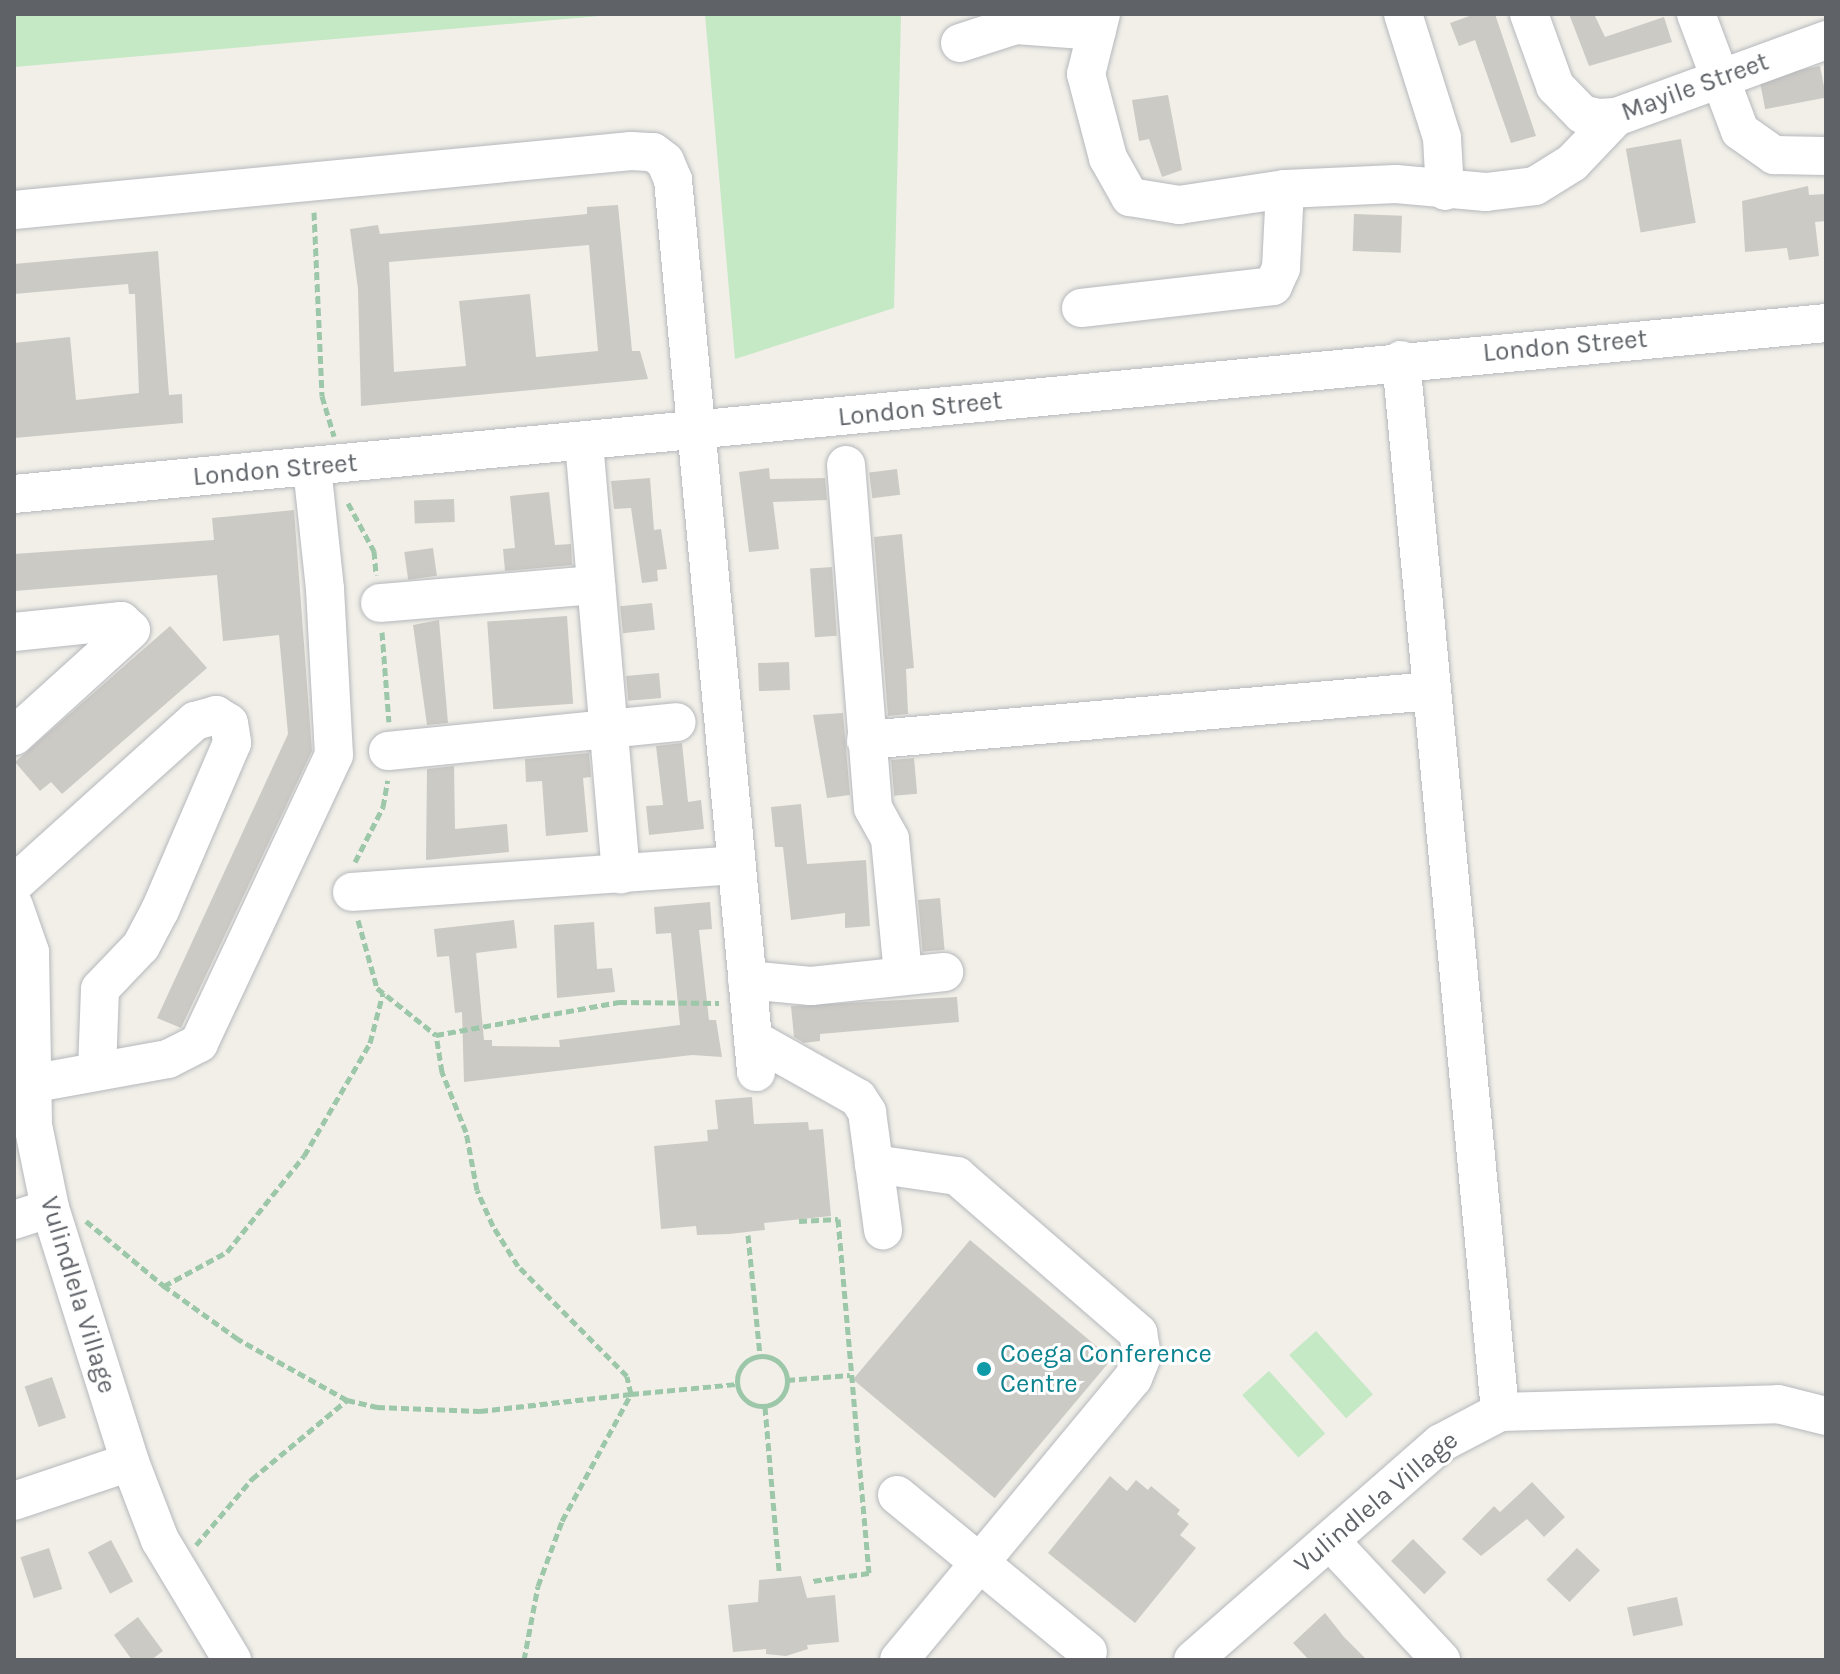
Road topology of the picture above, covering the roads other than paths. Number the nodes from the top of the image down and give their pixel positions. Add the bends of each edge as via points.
1 (1403, 14) edge
2 (1529, 14) edge
3 (1696, 14) edge
4 (1016, 20) edge
5 (1099, 22) edge
6 (1826, 40) edge
7 (960, 43) dead end
8 (1721, 79) junction
9 (1616, 117) junction
10 (1826, 156) edge
11 (1285, 189) junction
12 (1445, 191) junction
13 (14, 210) edge
14 (1081, 308) dead end
15 (1826, 323) edge
16 (1401, 360) junction
17 (694, 432) junction
18 (584, 442) junction
19 (846, 465) dead end
20 (312, 467) junction
21 (14, 494) edge
22 (596, 585) junction
23 (380, 603) dead end
24 (14, 632) edge
25 (1432, 691) junction
26 (677, 722) dead end
27 (608, 730) junction
28 (14, 736) edge
29 (866, 740) junction
30 (388, 751) dead end
31 (735, 865) junction
32 (621, 874) junction
33 (14, 884) edge
34 (352, 892) dead end
35 (14, 906) edge
36 (944, 972) dead end
37 (903, 975) junction
38 (747, 980) junction
39 (97, 1071) junction
40 (30, 1084) junction
41 (23, 1124) edge
42 (874, 1164) junction
43 (50, 1208) junction
44 (14, 1220) edge
45 (883, 1230) dead end
46 (1500, 1412) junction
47 (1826, 1416) edge
48 (130, 1462) junction
49 (897, 1495) dead end
50 (14, 1501) edge
51 (1330, 1541) junction
52 (981, 1561) junction
53 (1088, 1652) dead end
54 (232, 1660) edge
55 (899, 1660) edge
56 (1193, 1660) edge
57 (1441, 1660) edge

1 - 12 street via 1442,138
2 - 9 street, Mayile Street via 1555,86 1568,103 1582,114
3 - 8 street
4 - 5 street
4 - 7 street
5 - 11 street via 1086,74 1108,158 1130,197 1179,205
6 - 8 street, Mayile Street
8 - 9 street, Mayile Street
8 - 10 street via 1740,131 1754,144 1774,155
9 - 12 street via 1572,163 1535,186
11 - 12 street via 1396,184
11 - 14 street via 1281,268 1273,286
13 - 17 street via 653,152 665,161 673,180
15 - 16 street, London Street
16 - 17 street, London Street
16 - 25 street
17 - 18 street, London Street
17 - 31 street
18 - 20 street, London Street
18 - 22 street
19 - 29 street
20 - 21 street, London Street
20 - 39 street via 334,755 199,1043 182,1055
22 - 23 street
22 - 27 street
24 - 28 street via 121,621 131,630
25 - 29 street
25 - 46 street
26 - 27 street
27 - 30 street
27 - 32 street
29 - 37 street via 873,808 890,839
31 - 32 street
31 - 38 street
32 - 34 street
33 - 39 street via 195,721 209,715 229,723 232,743 160,910 141,946 100,989
35 - 40 street, Vulindlela Village via 30,952
36 - 37 street
37 - 38 street via 811,986
38 - 42 street via 755,1056 858,1098 867,1112
39 - 40 street
40 - 41 street, Vulindlela Village
41 - 43 street, Vulindlela Village
42 - 45 street
42 - 52 street via 957,1176 1138,1333 1142,1356 1133,1378
43 - 44 street
43 - 48 street, Vulindlela Village
46 - 47 street, Vulindlela Village via 1778,1404
46 - 51 street, Vulindlela Village via 1441,1443
48 - 50 street
48 - 54 street, Vulindlela Village via 172,1566
49 - 52 street
51 - 56 street, Vulindlela Village
51 - 57 street
52 - 53 street
52 - 55 street

